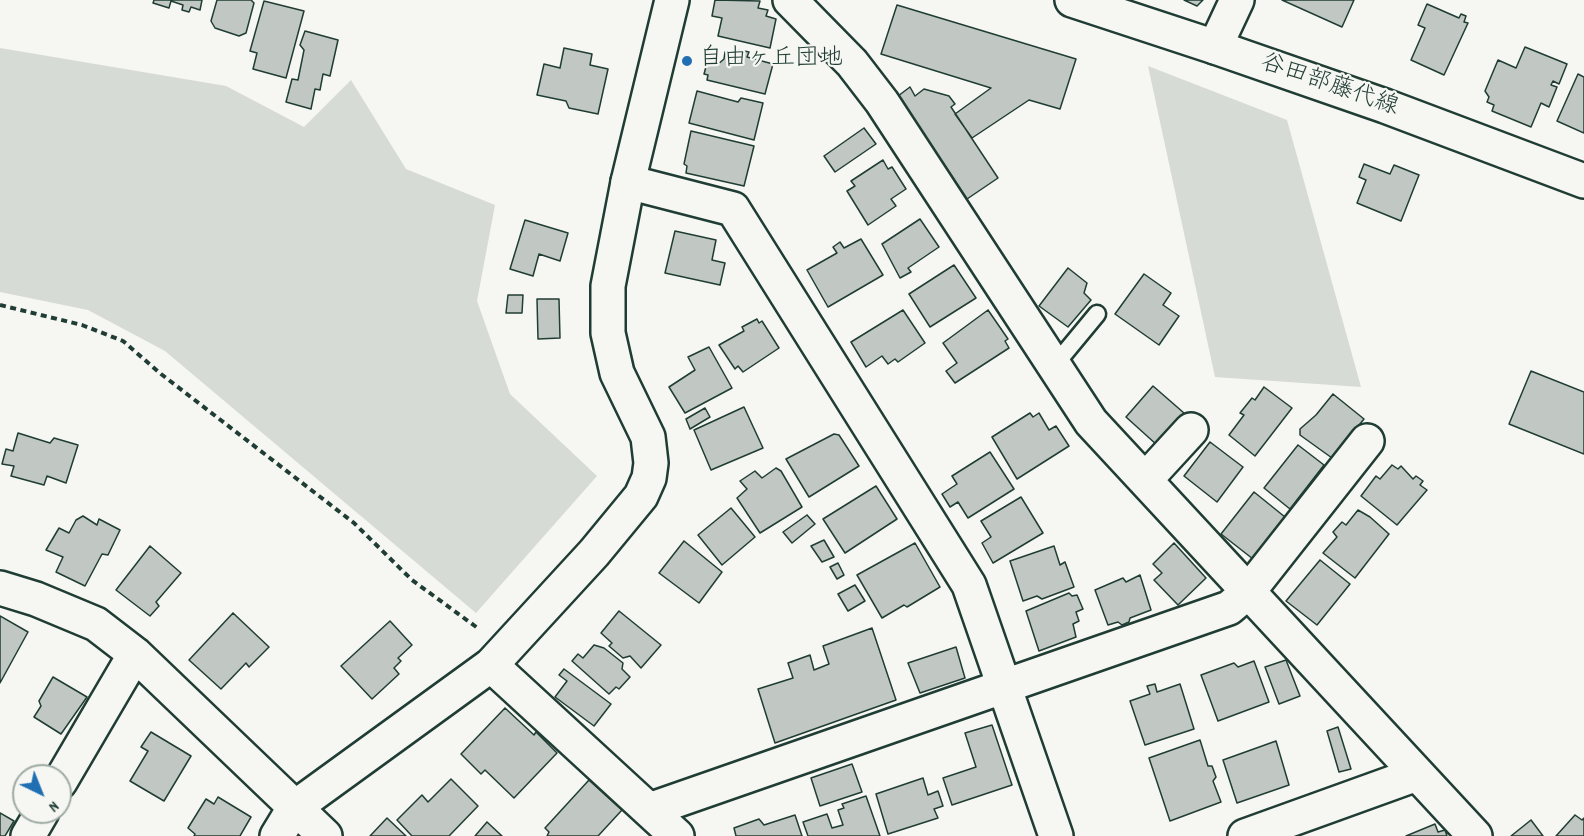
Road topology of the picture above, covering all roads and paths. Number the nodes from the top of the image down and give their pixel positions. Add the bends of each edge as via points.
1 (672, 0) edge
2 (790, 0) edge
3 (1072, 0) edge
4 (1237, 0) edge
5 (1215, 46) junction
6 (1584, 181) edge
7 (628, 182) junction
8 (0, 305) edge
9 (1097, 314) dead end
10 (1054, 366) junction
11 (1191, 430) dead end
12 (1367, 441) dead end
13 (1146, 479) junction
14 (0, 588) edge
15 (1248, 592) junction
16 (135, 654) junction
17 (497, 659) junction
18 (1004, 687) junction
19 (71, 764) edge
20 (1418, 774) junction
21 (294, 808) junction
22 (649, 810) junction
23 (277, 836) edge
24 (325, 836) edge
25 (677, 836) edge
26 (1056, 836) edge
27 (1245, 836) edge
28 (1475, 836) edge

1 - 7 street
2 - 10 street via 852,63 882,102
3 - 5 street, 谷田部藤代線
4 - 5 street
5 - 6 street, 谷田部藤代線
7 - 17 street via 608,286 608,333 617,373 648,437 649,478 640,496 594,553
7 - 18 street via 733,209 969,585
8 - 17 path via 82,325 123,341 354,523 412,580 480,630
9 - 10 lane
10 - 13 street via 1091,422
11 - 13 street
12 - 15 street
13 - 15 street
14 - 16 street via 96,624
15 - 18 street via 1229,608
15 - 20 street
16 - 19 street
16 - 21 street
17 - 21 street
17 - 22 street
18 - 22 street
18 - 26 street
20 - 27 street
20 - 28 street
21 - 23 street
21 - 24 street
22 - 25 street

